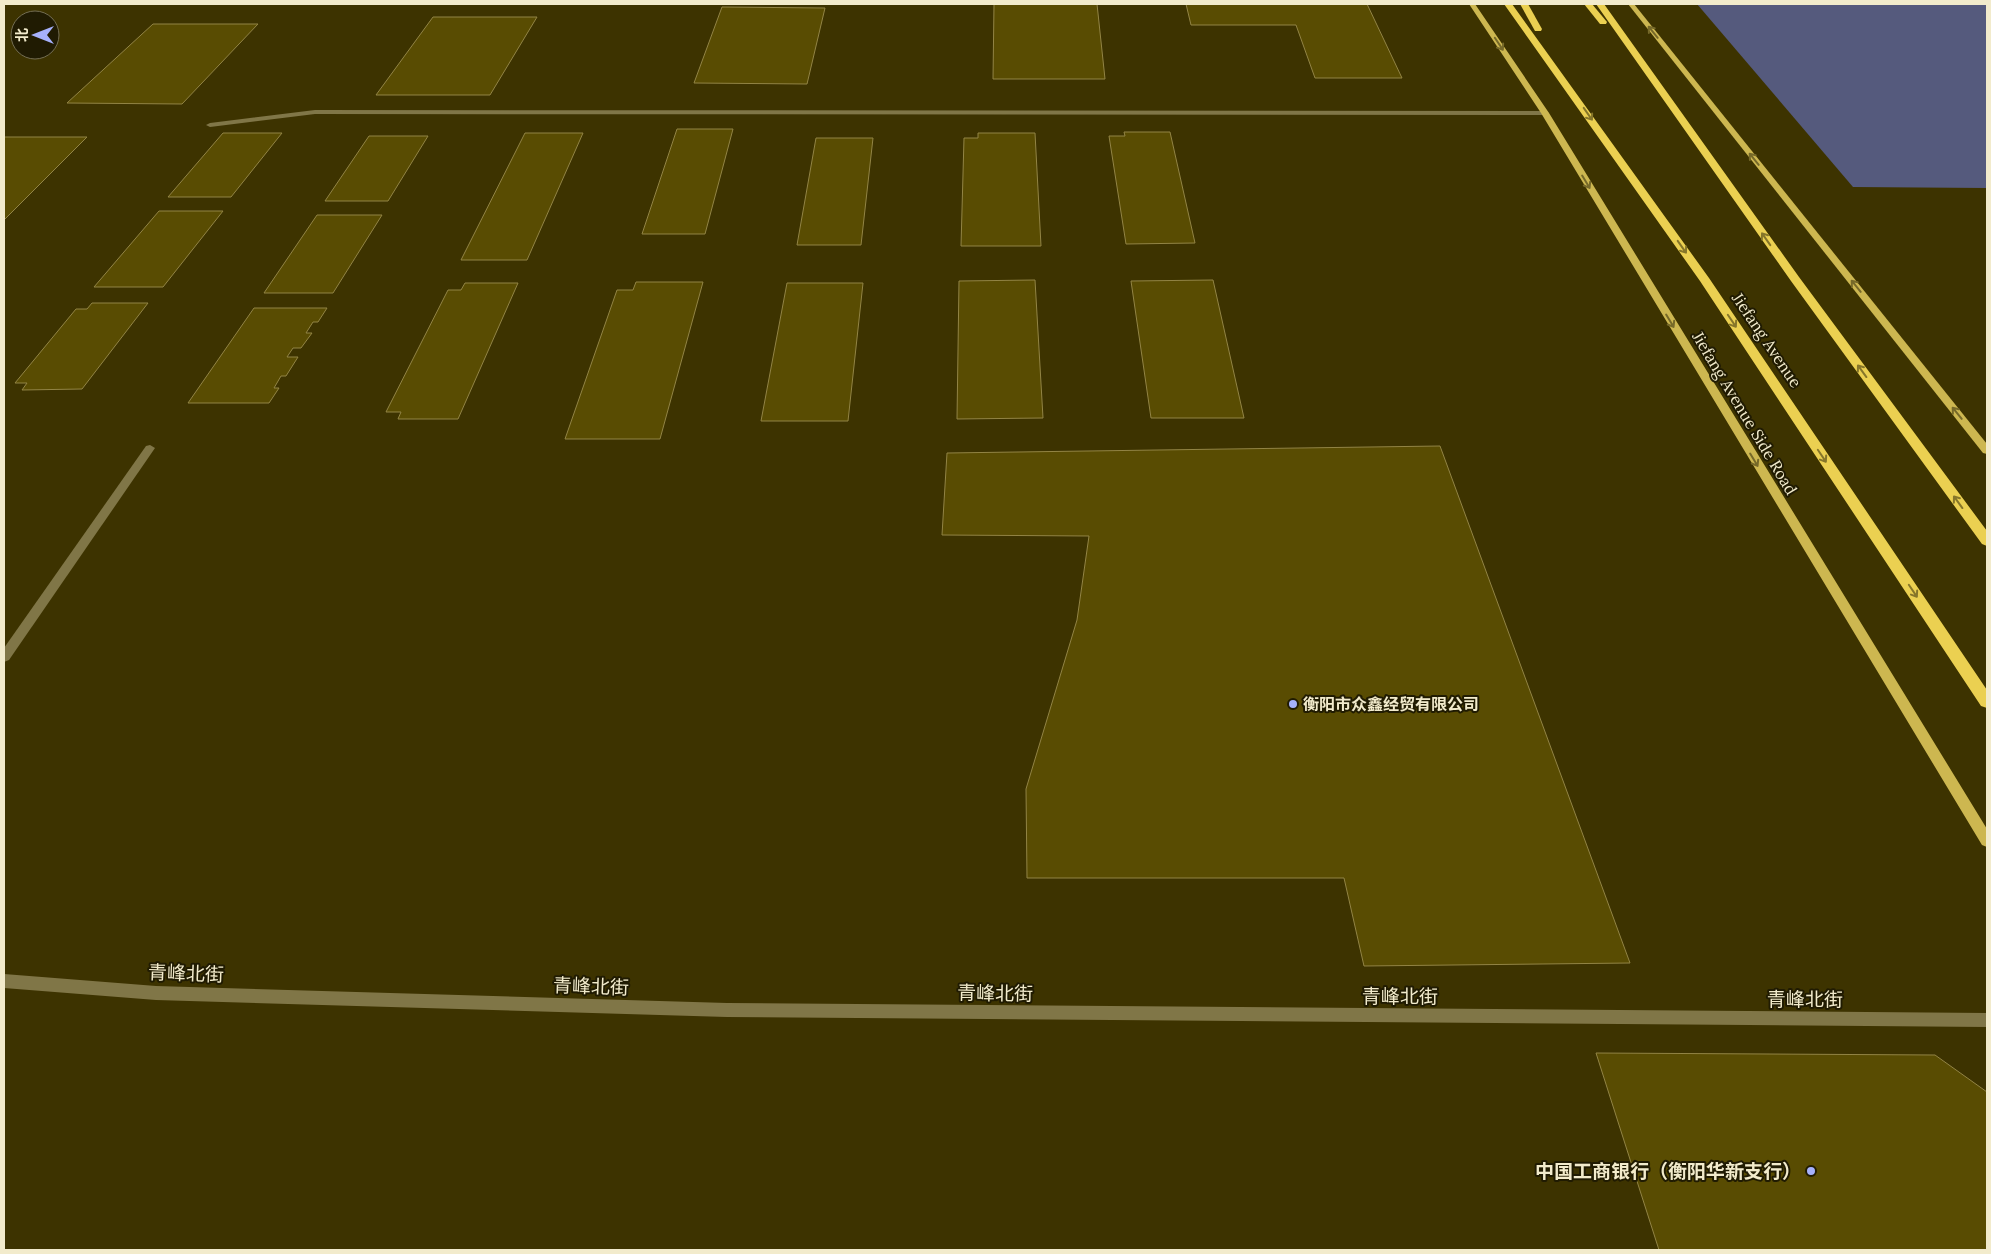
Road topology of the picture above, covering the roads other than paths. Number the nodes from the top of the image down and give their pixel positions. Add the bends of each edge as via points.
1 (1472, 4) edge
2 (1508, 4) edge
3 (1524, 4) edge
4 (1588, 4) edge
5 (1600, 4) edge
6 (1630, 4) edge
7 (1573, 93) junction
8 (1662, 93) junction
9 (1545, 113) junction
10 (210, 125) dead end
11 (150, 448) dead end
12 (1987, 451) edge
13 (1987, 541) edge
14 (4, 657) edge
15 (1987, 702) edge
16 (1987, 841) edge
17 (4, 982) edge
18 (1987, 1020) edge

1 -> 9 main road, Jiefang Avenue Side Road
2 - 7 highway, Jiefang Avenue
3 - 7 highway
4 - 8 highway
5 - 8 highway
12 -> 6 main road
7 -> 15 highway, Jiefang Avenue via 1705,280
13 -> 8 highway
9 - 10 street via 315,112
9 -> 16 main road, Jiefang Avenue Side Road
11 - 14 street
17 - 18 street, 青峰北街 via 156,993 728,1010

